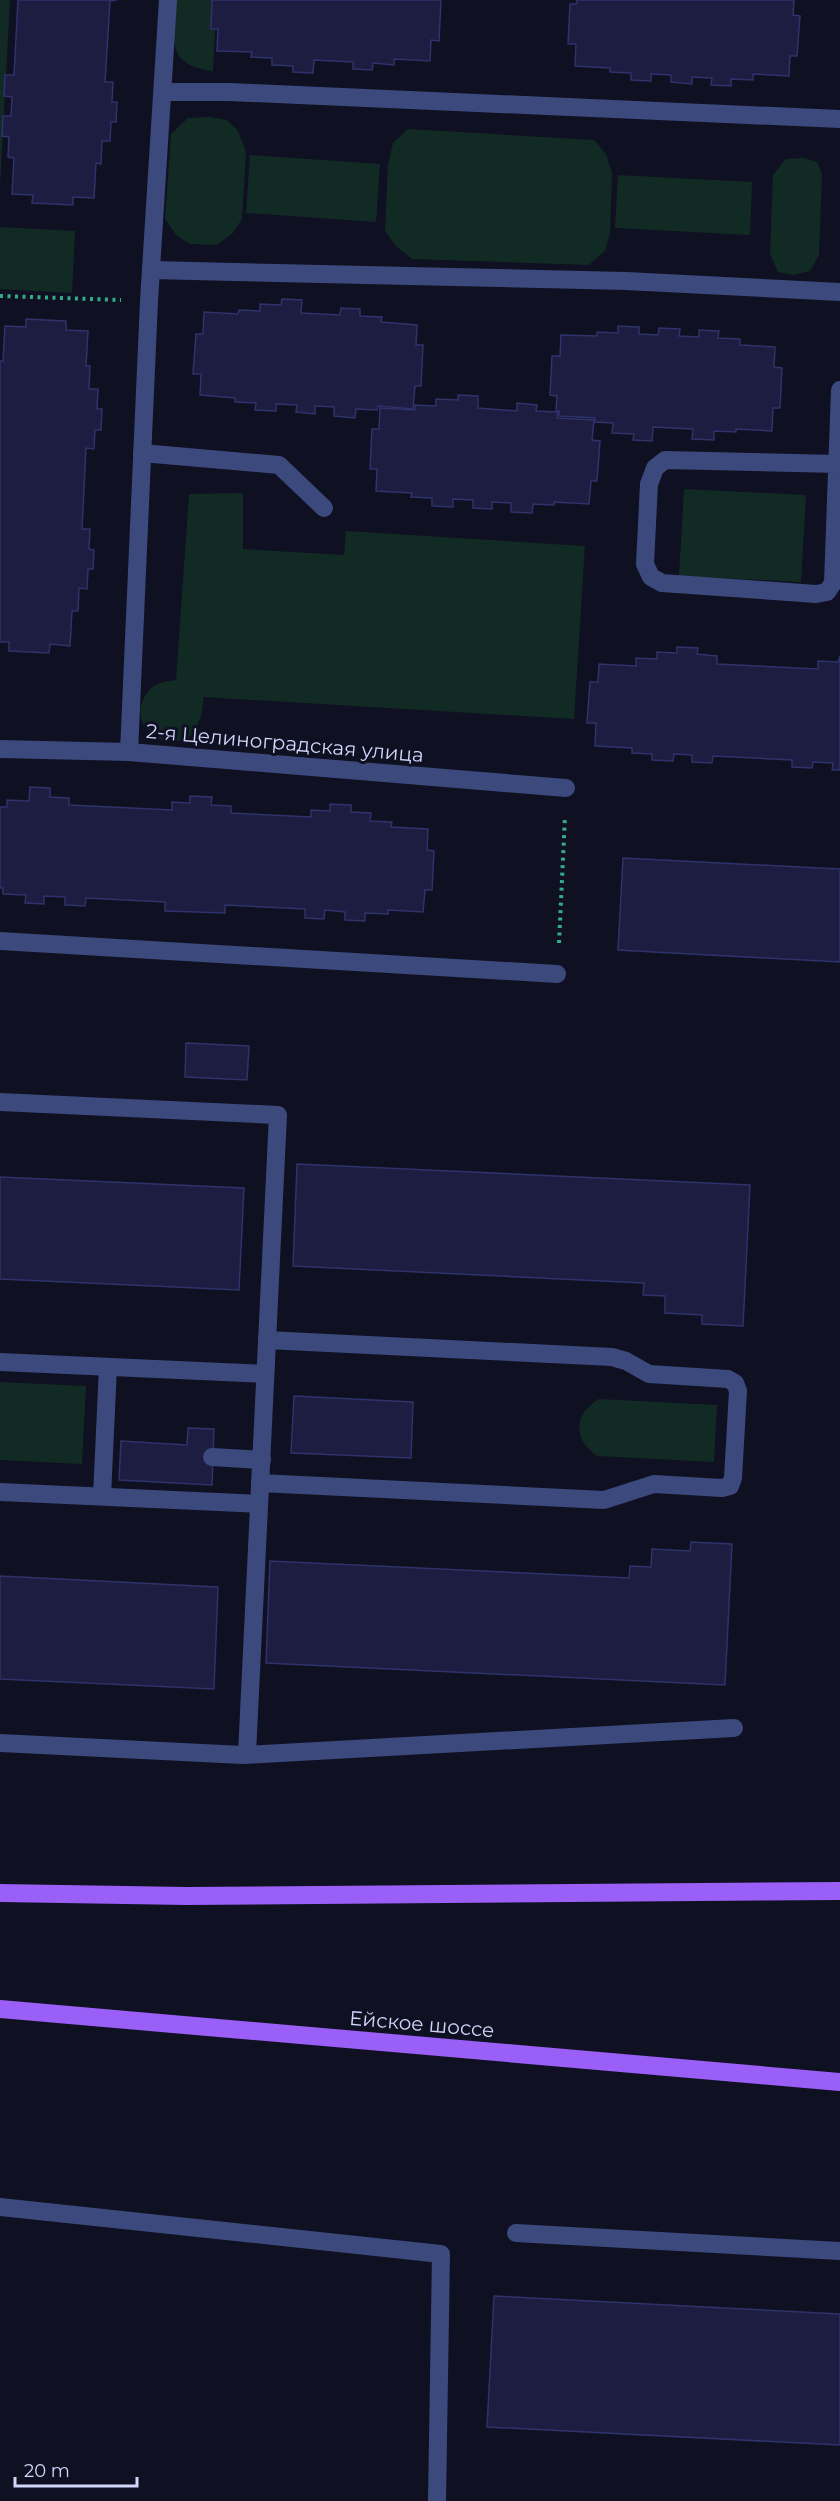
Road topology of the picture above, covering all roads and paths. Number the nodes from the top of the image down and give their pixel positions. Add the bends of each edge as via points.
1 (168, 0) edge
2 (163, 92) junction
3 (840, 119) edge
4 (151, 270) junction
5 (840, 292) edge
6 (0, 296) edge
7 (149, 301) junction
8 (840, 390) edge
9 (142, 453) junction
10 (839, 464) edge
11 (324, 508) dead end
12 (0, 749) edge
13 (129, 752) junction
14 (566, 788) joint
15 (0, 941) edge
16 (557, 974) joint
17 (0, 1102) edge
18 (267, 1340) junction
19 (0, 1362) edge
20 (108, 1367) junction
21 (265, 1374) junction
22 (212, 1457) dead end
23 (262, 1460) junction
24 (260, 1484) junction
25 (0, 1492) edge
26 (102, 1496) junction
27 (259, 1503) junction
28 (734, 1728) dead end
29 (0, 1743) edge
30 (248, 1755) junction
31 (783, 1891) junction
32 (840, 1891) edge
33 (0, 1893) edge
34 (840, 1901) edge
35 (0, 2009) edge
36 (840, 2082) edge
37 (0, 2207) edge
38 (516, 2233) dead end
39 (840, 2251) edge
40 (437, 2501) edge

1 - 2 street
2 - 3 street
2 - 4 street
4 - 5 street via 626,281
4 - 7 street
6 - 7 path
7 - 9 street
8 - 10 street
9 - 11 street via 279,465
9 - 13 street
10 - 10 street via 665,460 655,468 649,484 645,564 651,578 662,583 828,592 833,583
12 - 13 street, 2-я Целиноградская улица
13 - 14 street, 2-я Целиноградская улица
14 - 16 path
15 - 16 street
17 - 18 street via 278,1115
18 - 21 street
18 - 24 street via 612,1356 649,1374 728,1379 735,1383 737,1402 733,1478 730,1486 722,1488 654,1485 604,1500
19 - 20 street
20 - 21 street
20 - 26 street
21 - 23 street
22 - 23 street
23 - 24 street
24 - 27 street
25 - 26 street
26 - 27 street
27 - 30 street
28 - 30 street
29 - 30 street
31 - 32 main road
31 - 33 main road via 199,1896
31 - 34 main road
35 - 36 main road, Ейское шоссе
37 - 40 street via 441,2254
38 - 39 street

